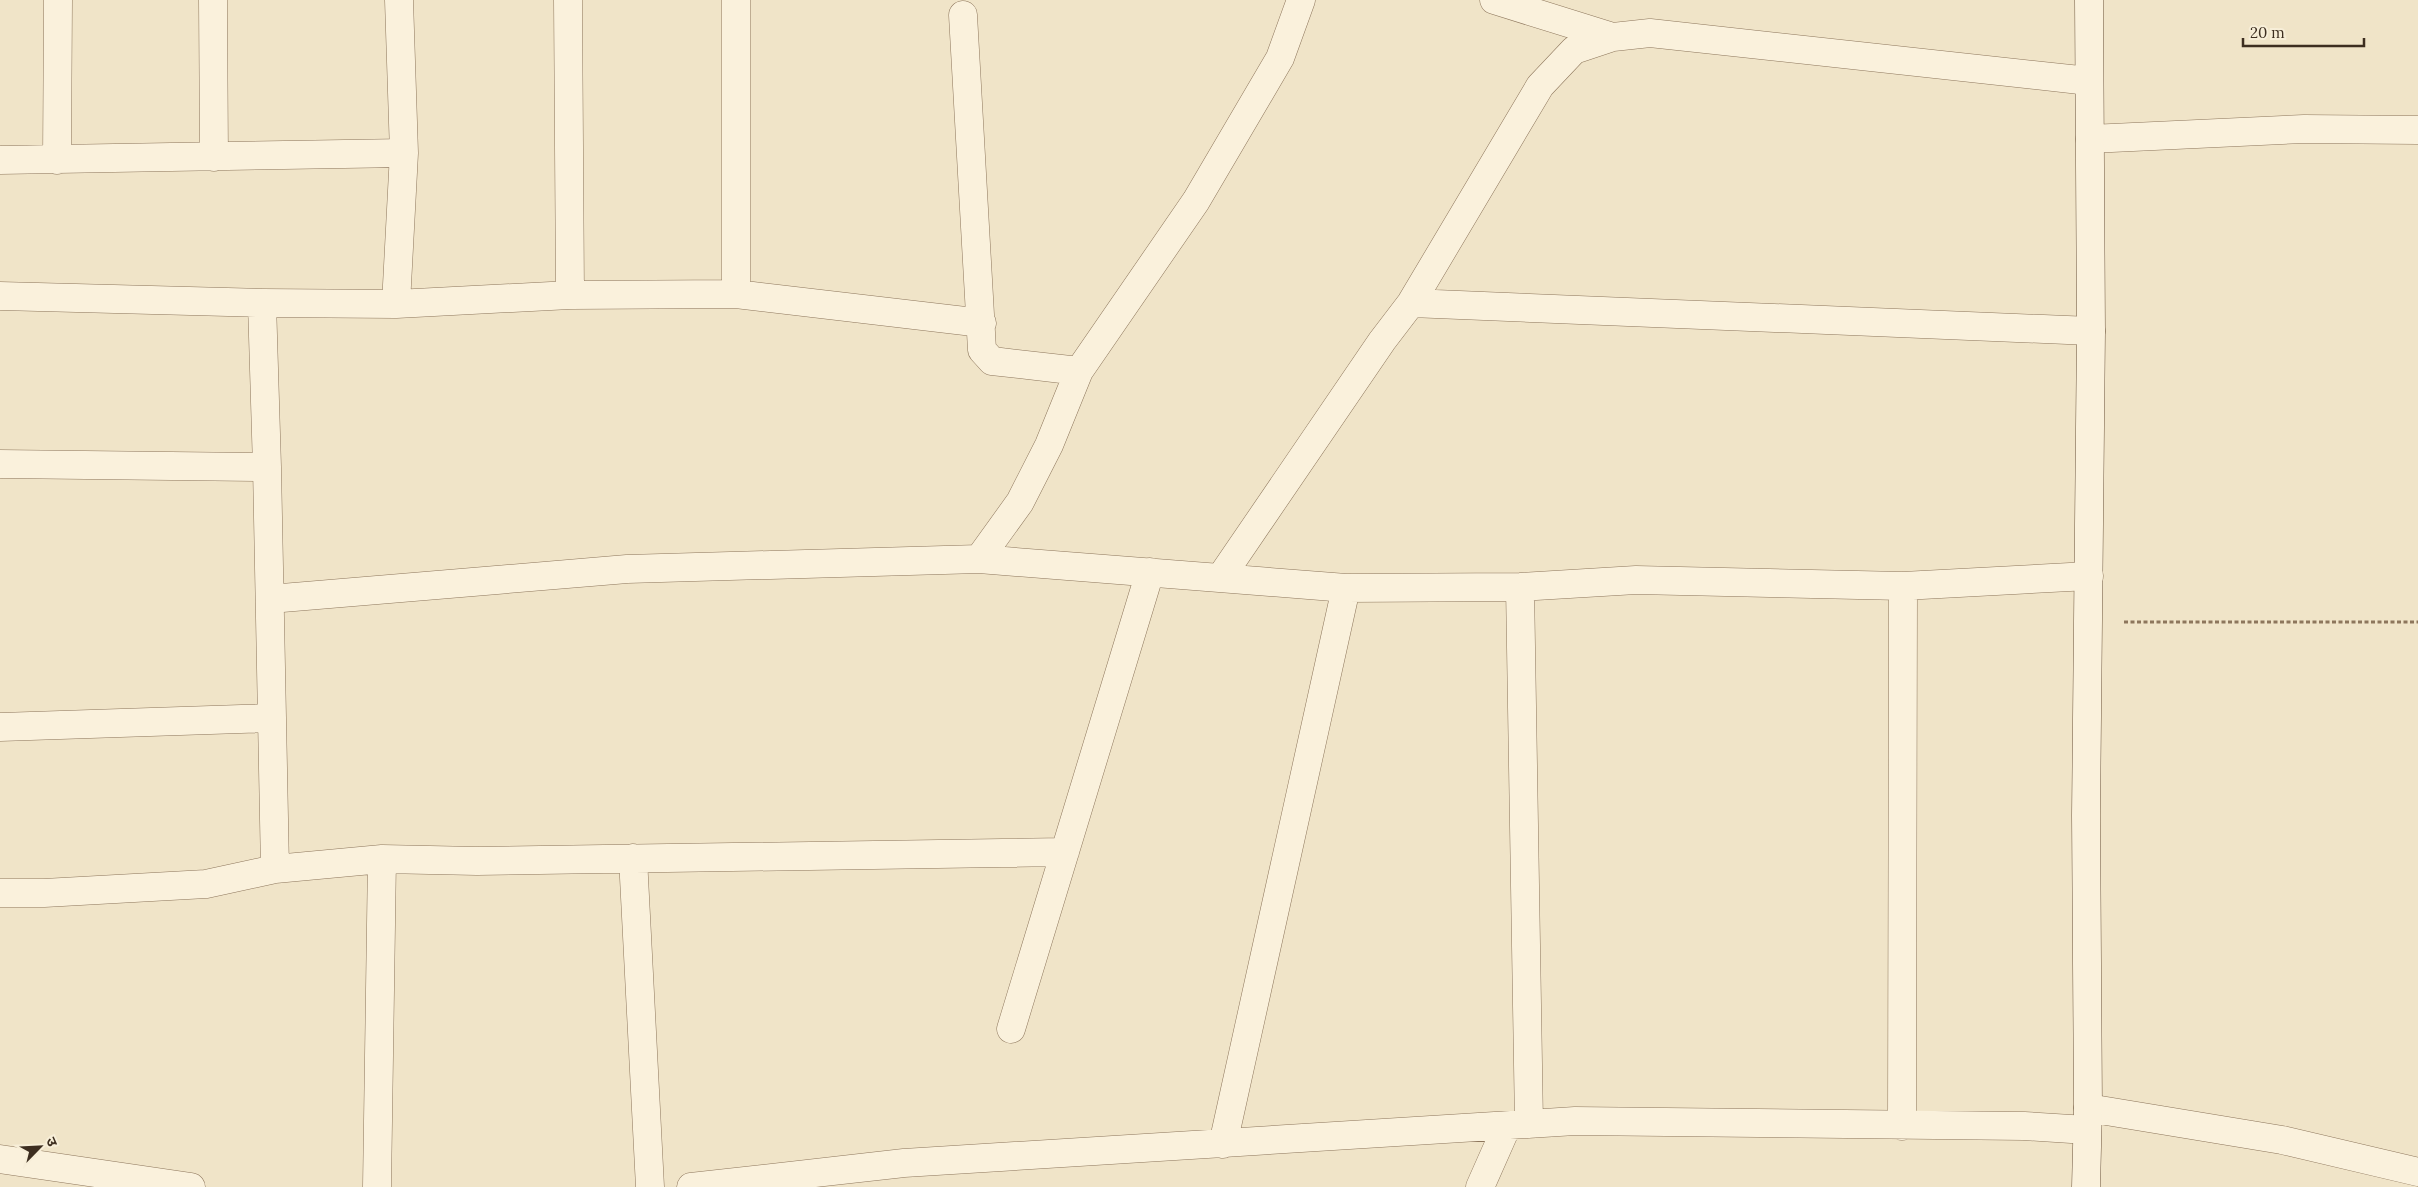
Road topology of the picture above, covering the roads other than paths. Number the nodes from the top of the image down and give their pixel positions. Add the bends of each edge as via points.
1 (58, 0) edge
2 (213, 0) edge
3 (399, 0) edge
4 (568, 0) edge
5 (736, 0) edge
6 (1301, 0) edge
7 (1494, 0) edge
8 (2089, 0) edge
9 (963, 16) dead end
10 (1613, 37) junction
11 (2089, 81) junction
12 (2418, 130) edge
13 (2090, 139) junction
14 (404, 153) junction
15 (214, 157) junction
16 (0, 160) edge
17 (58, 160) junction
18 (736, 294) junction
19 (0, 296) edge
20 (570, 296) junction
21 (262, 303) junction
22 (1411, 303) junction
23 (396, 304) junction
24 (982, 323) junction
25 (2091, 331) junction
26 (1079, 371) junction
27 (0, 464) edge
28 (267, 467) junction
29 (979, 559) junction
30 (1150, 572) junction
31 (2089, 576) junction
32 (1221, 578) junction
33 (1903, 586) junction
34 (1520, 587) junction
35 (1346, 588) junction
36 (270, 599) junction
37 (272, 718) junction
38 (0, 727) edge
39 (1065, 852) junction
40 (633, 858) junction
41 (382, 860) junction
42 (275, 869) junction
43 (0, 893) edge
44 (1011, 1029) dead end
45 (2087, 1119) junction
46 (1518, 1125) junction
47 (1902, 1126) junction
48 (1223, 1144) junction
49 (0, 1159) edge
50 (2418, 1172) edge
51 (191, 1187) edge
52 (377, 1187) edge
53 (650, 1187) edge
54 (691, 1187) edge
55 (1480, 1187) edge
56 (2086, 1187) edge

1 - 17 street
2 - 15 street
3 - 14 street
4 - 20 street
5 - 18 street
6 - 26 street via 1280,58 1196,201
7 - 10 street
8 - 11 street
9 - 24 street
10 - 11 street via 1650,33
10 - 22 street via 1574,50 1540,86
11 - 13 street
12 - 13 street via 2304,129
13 - 25 street
14 - 15 street
14 - 23 street
15 - 17 street
16 - 17 street
18 - 20 street
18 - 24 street
19 - 21 street
20 - 23 street
21 - 23 street
21 - 28 street
22 - 25 street
22 - 32 street
24 - 26 street via 982,350 992,361
25 - 31 street
26 - 29 street via 1049,445 1020,502
27 - 28 street
28 - 36 street
29 - 30 street
29 - 36 street via 627,569
30 - 32 street
30 - 39 street
31 - 33 street
31 - 45 street
32 - 35 street
33 - 34 street via 1636,580
33 - 47 street
34 - 35 street
34 - 46 street
35 - 48 street
36 - 37 street
37 - 38 street
37 - 42 street
39 - 40 street
39 - 44 street
40 - 41 street
40 - 53 street
41 - 42 street
41 - 52 street
42 - 43 street via 206,884
45 - 47 street via 2024,1126
45 - 50 street via 2282,1140
45 - 56 street
46 - 47 street via 1575,1121
46 - 48 street
46 - 55 street
48 - 54 street via 904,1163
49 - 51 street

